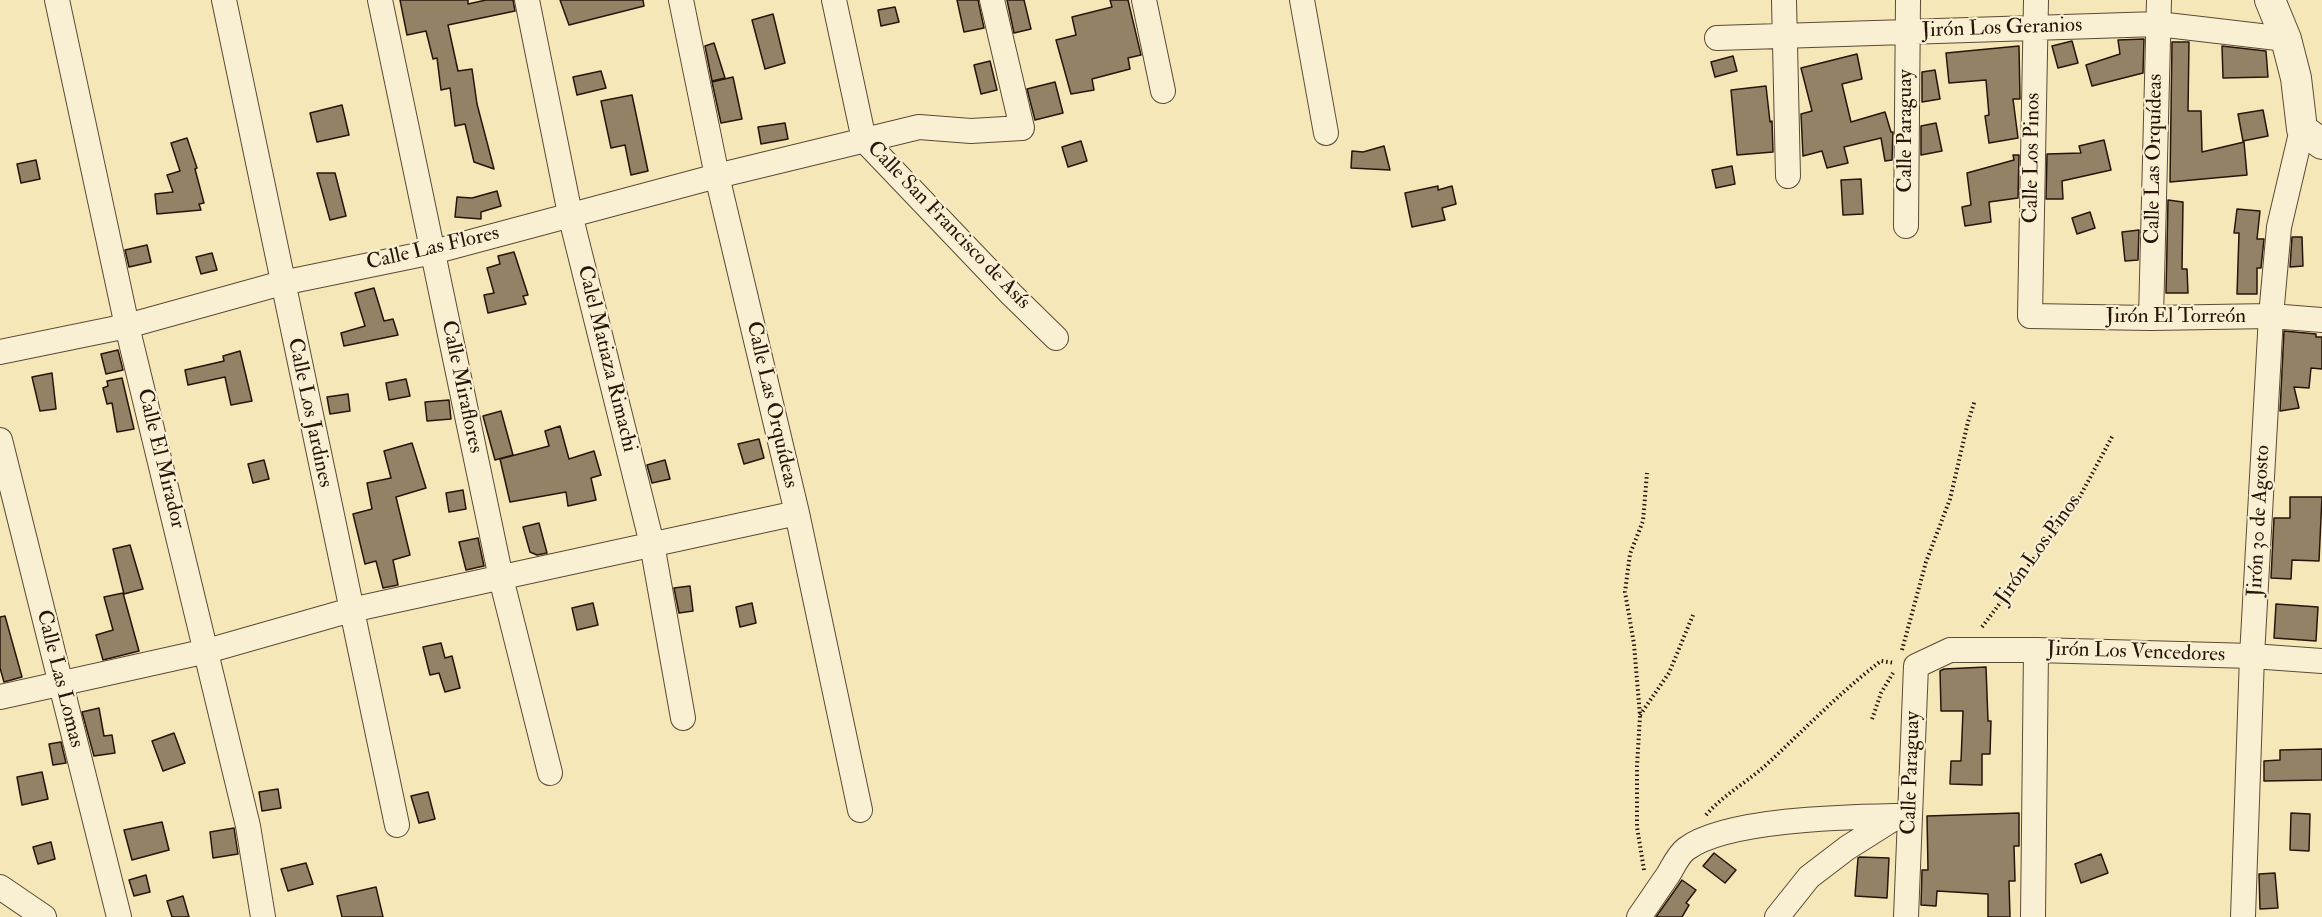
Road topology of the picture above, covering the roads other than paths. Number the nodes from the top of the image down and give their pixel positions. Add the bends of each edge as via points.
1 (57, 0) edge
2 (224, 0) edge
3 (380, 0) edge
4 (527, 0) edge
5 (681, 0) edge
6 (834, 0) edge
7 (992, 0) edge
8 (1144, 0) edge
9 (1302, 0) edge
10 (1784, 0) edge
11 (1908, 0) edge
12 (2036, 0) edge
13 (2159, 0) edge
14 (2270, 0) edge
15 (2158, 24) junction
16 (2036, 28) junction
17 (1907, 31) junction
18 (1784, 37) junction
19 (1717, 38) dead end
20 (2286, 39) junction
21 (1163, 91) dead end
22 (1326, 133) dead end
23 (2312, 136) edge
24 (864, 140) junction
25 (717, 176) junction
26 (1788, 176) dead end
27 (570, 214) junction
28 (1906, 226) dead end
29 (433, 252) junction
30 (282, 283) junction
31 (2030, 316) joint
32 (2271, 316) junction
33 (2151, 318) junction
34 (2322, 320) edge
35 (127, 326) junction
36 (1056, 338) dead end
37 (0, 352) edge
38 (0, 440) edge
39 (797, 513) junction
40 (652, 544) junction
41 (501, 579) junction
42 (351, 610) junction
43 (2036, 650) junction
44 (207, 651) junction
45 (2252, 656) junction
46 (2322, 661) edge
47 (1907, 665) joint
48 (60, 684) junction
49 (0, 697) edge
50 (683, 718) dead end
51 (550, 773) dead end
52 (860, 810) dead end
53 (1903, 816) junction
54 (397, 825) dead end
55 (0, 887) edge
56 (1644, 910) edge
57 (32, 914) edge
58 (119, 917) edge
59 (262, 917) edge
60 (1777, 917) edge
61 (1906, 917) edge
62 (2033, 917) edge
63 (2243, 917) edge

1 - 35 street, Calle El Mirador
2 - 30 street, Calle Los Jardines
3 - 29 street, Calle Miraflores
4 - 27 street, Calel Matiaza Rimachi
5 - 25 street, Calle Las Orquídeas
6 - 24 street, Calle San Francisco de Asís
7 - 24 street, Calle Las Flores via 1022,128 919,127
8 - 21 street
9 - 22 street
10 - 18 street
11 - 17 street, Calle Paraguay
12 - 16 street, Calle Los Pinos
13 - 15 street, Calle Las Orquídeas
14 - 20 street
15 - 16 street, Jirón Los Geranios
15 - 20 street, Jirón Los Geranios
15 - 33 street, Calle Las Orquídeas
16 - 17 street, Jirón Los Geranios
16 - 31 street, Calle Los Pinos
17 - 18 street, Jirón Los Geranios
17 - 28 street, Calle Paraguay
18 - 19 street, Jirón Los Geranios
18 - 26 street
20 - 23 street
23 - 32 street, Jirón 30 de Agosto via 2279,227
24 - 25 street, Calle Las Flores
24 - 36 street, Calle San Francisco de Asís
25 - 27 street, Calle Las Flores
25 - 39 street, Calle Las Orquídeas
27 - 29 street, Calle Las Flores
27 - 40 street, Calel Matiaza Rimachi
29 - 30 street, Calle Las Flores
29 - 41 street, Calle Miraflores
30 - 35 street, Calle Las Flores
30 - 42 street, Calle Los Jardines
31 - 33 street, Jirón El Torreón
32 - 33 street, Jirón El Torreón
32 - 34 street, Jirón El Torreón
32 - 45 street, Jirón 30 de Agosto
35 - 37 street, Calle Las Flores
35 - 44 street, Calle El Mirador
38 - 48 street, Calle Las Lomas
39 - 40 street
39 - 52 street, Calle Las Orquídeas
40 - 41 street
40 - 50 street, Calel Matiaza Rimachi
41 - 42 street
41 - 51 street, Calle Miraflores
42 - 44 street
42 - 54 street, Calle Los Jardines
43 - 45 street, Jirón Los Vencedores
43 - 47 street, Jirón Los Vencedores via 1950,650
43 - 62 street
44 - 48 street
44 - 59 street, Calle El Mirador via 248,826
45 - 46 street, Jirón Los Vencedores
45 - 63 street, Jirón 30 de Agosto
47 - 53 street, Calle Paraguay
48 - 49 street
48 - 58 street, Calle Las Lomas
53 - 56 street via 1796,821 1699,841 1684,851
53 - 60 street via 1847,848 1809,878
53 - 61 street, Calle Paraguay
55 - 57 street

